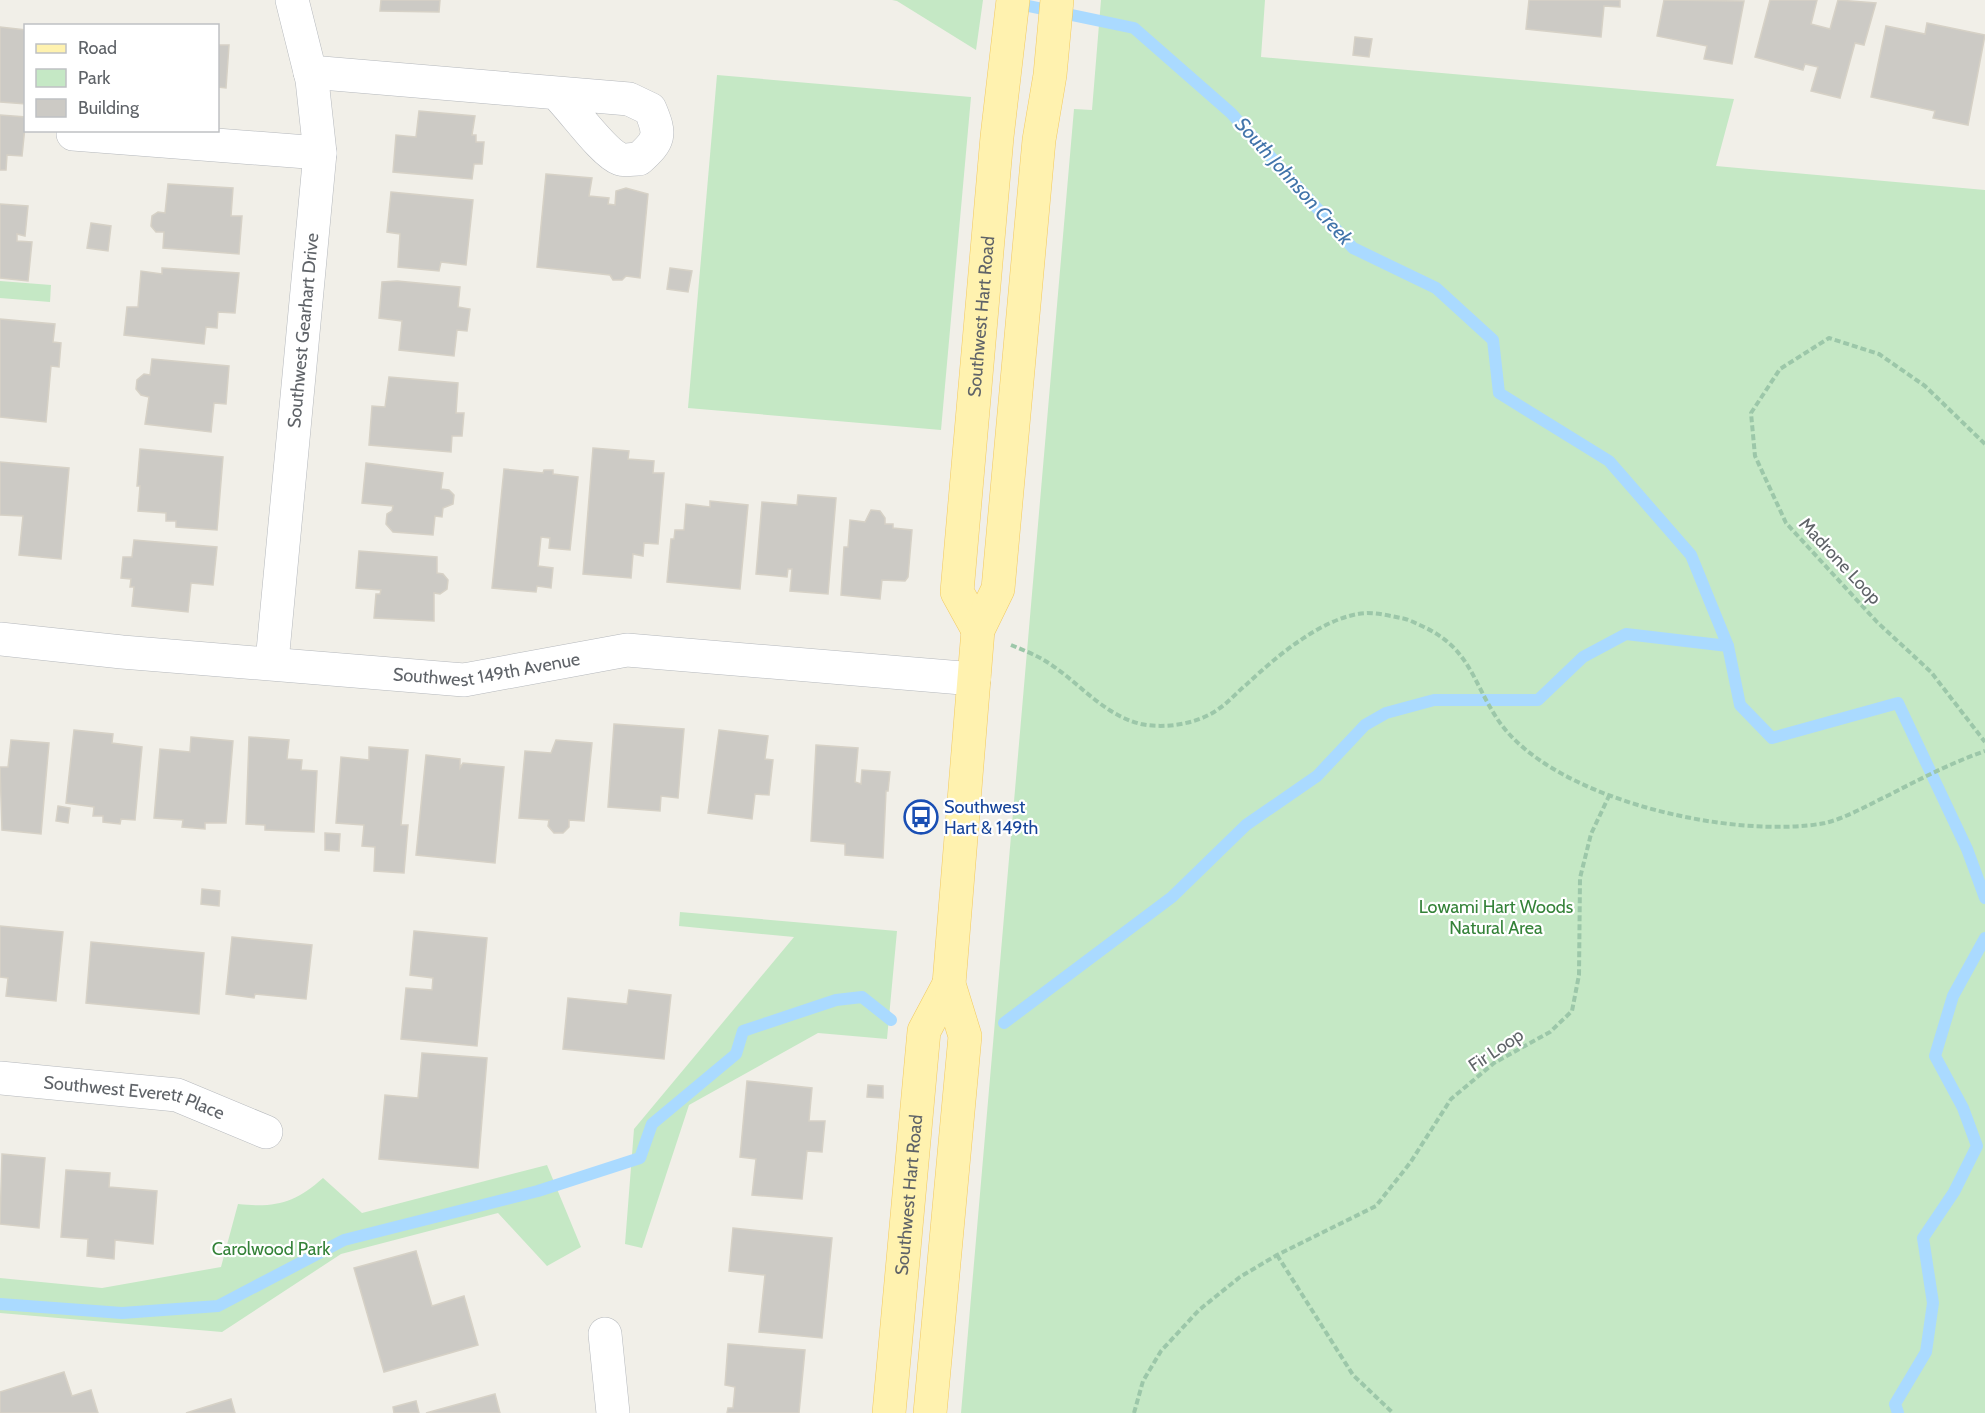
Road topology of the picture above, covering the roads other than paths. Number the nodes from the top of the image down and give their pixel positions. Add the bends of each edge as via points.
1 (292, 0) edge
2 (1013, 0) edge
3 (1057, 0) edge
4 (310, 72) junction
5 (556, 93) dead end
6 (73, 134) dead end
7 (320, 153) junction
8 (978, 630) junction
9 (0, 639) edge
10 (272, 662) junction
11 (974, 679) junction
12 (949, 984) junction
13 (0, 1078) edge
14 (266, 1132) dead end
15 (605, 1334) dead end
16 (613, 1413) edge
17 (889, 1413) edge
18 (930, 1413) edge

1 - 4 street, Southwest Gearhart Drive
2 - 8 main road, Southwest Hart Road via 997,137 957,592
3 - 8 main road, Southwest Hart Road via 998,589
4 - 5 street
4 - 7 street, Southwest Gearhart Drive
6 - 7 street
7 - 10 street, Southwest Gearhart Drive
8 - 11 main road, Southwest Hart Road
9 - 10 street, Southwest 149th Avenue
10 - 11 street, Southwest 149th Avenue via 464,680 627,650
11 - 12 main road, Southwest Hart Road
12 - 17 main road, Southwest Hart Road via 924,1031
12 - 18 main road, Southwest Hart Road via 965,1036
13 - 14 street, Southwest Everett Place via 177,1095
15 - 16 street

